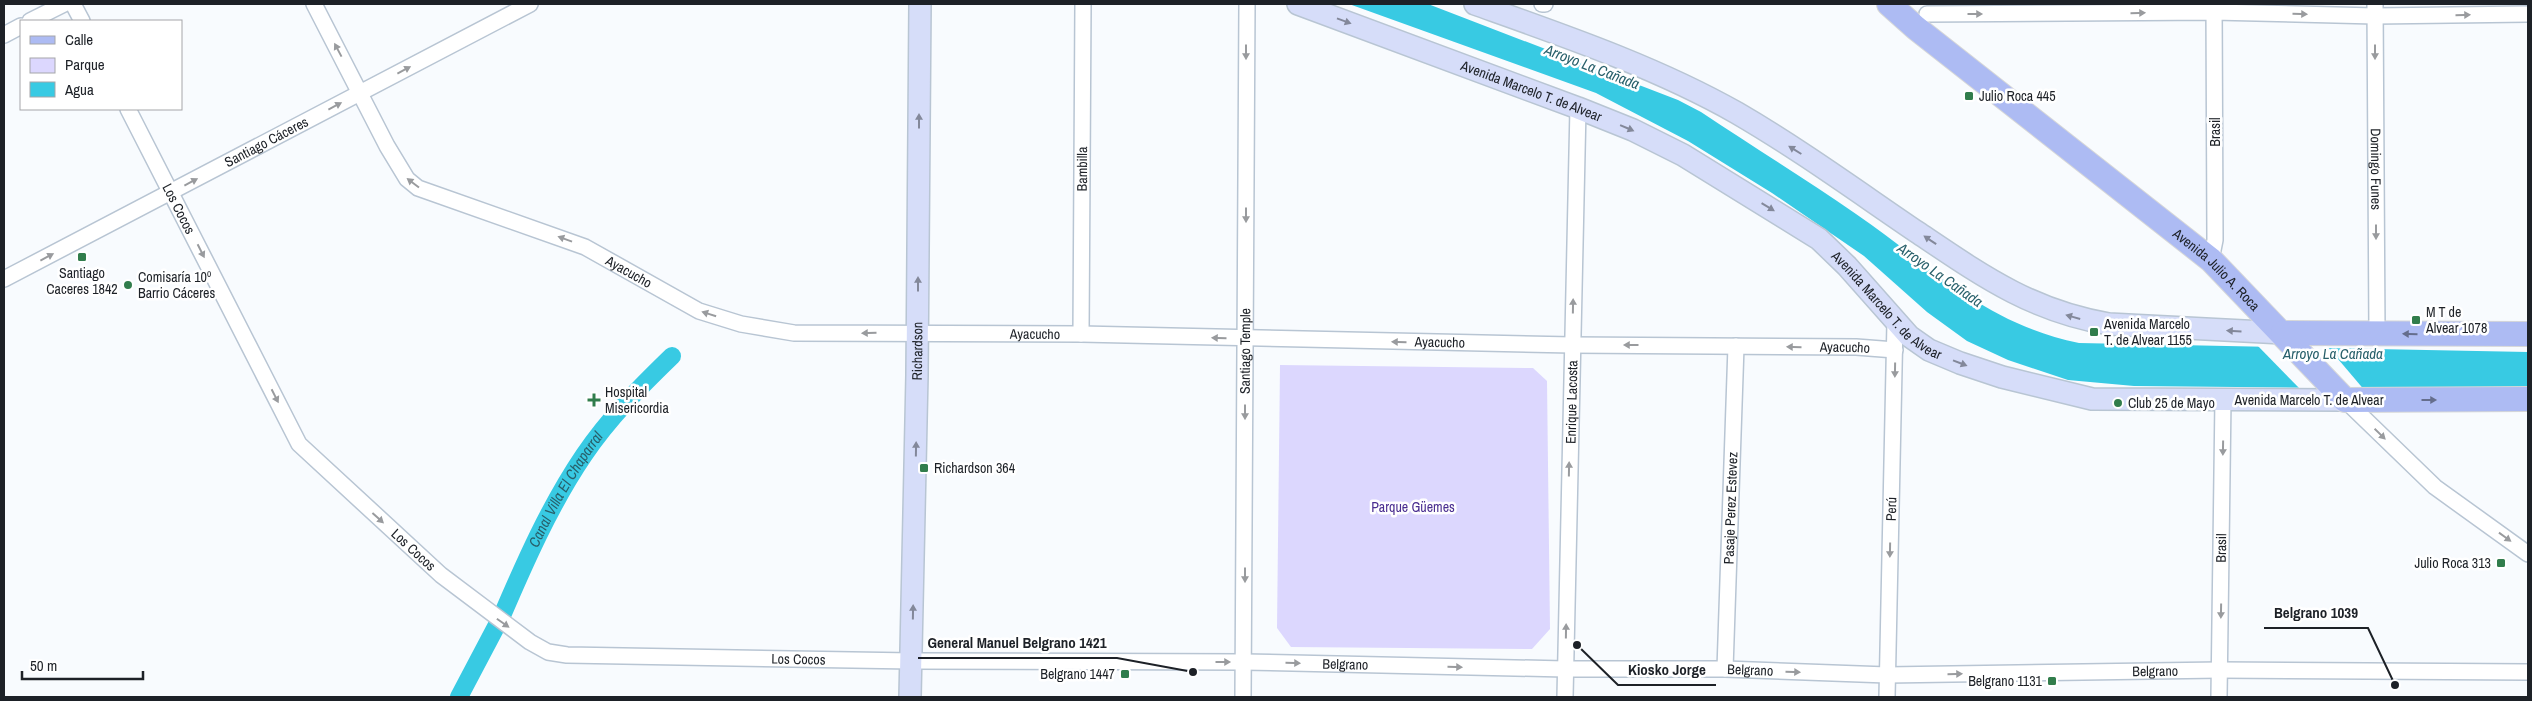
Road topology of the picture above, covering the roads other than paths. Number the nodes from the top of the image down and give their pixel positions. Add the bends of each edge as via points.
1 (64, 4) edge
2 (73, 4) edge
3 (314, 4) edge
4 (530, 4) edge
5 (920, 4) edge
6 (1083, 4) edge
7 (1247, 4) edge
8 (1298, 4) edge
9 (1475, 4) edge
10 (1889, 4) edge
11 (2214, 8) edge
12 (2069, 9) edge
13 (2375, 10) edge
14 (2528, 14) edge
15 (1923, 15) edge
16 (32, 20) edge
17 (81, 20) edge
18 (20, 27) edge
19 (4, 35) edge
20 (361, 93) junction
21 (1578, 108) junction
22 (129, 110) edge
23 (171, 192) junction
24 (2211, 260) junction
25 (4, 279) edge
26 (1895, 322) junction
27 (918, 332) junction
28 (2283, 333) junction
29 (2377, 333) junction
30 (1082, 334) junction
31 (2528, 334) edge
32 (1246, 339) junction
33 (1572, 345) junction
34 (1736, 346) junction
35 (1895, 350) junction
36 (2223, 399) junction
37 (2528, 399) edge
38 (2345, 400) junction
39 (2528, 554) edge
40 (912, 661) junction
41 (1244, 662) junction
42 (1565, 669) junction
43 (1725, 669) junction
44 (2220, 670) junction
45 (2528, 672) edge
46 (1887, 675) junction
47 (910, 697) edge
48 (1243, 697) edge
49 (1564, 697) edge
50 (1886, 697) edge
51 (2219, 697) edge

1 - 16 street
2 - 17 street
20 -> 3 street, Ayacucho
20 -> 4 street, Santiago Cáceres
27 -> 5 main road, Richardson
6 - 30 street, Bambilla
7 -> 32 street, Santiago Temple
8 -> 21 main road, Avenida Marcelo T. de Alvear
28 -> 9 main road via 2109,324 2046,309 1990,281 1806,157 1713,100 1592,47
10 - 15 main road, Avenida Julio A. Roca
12 -> 11 street
11 -> 13 street
11 - 24 street, Brasil via 2215,240
15 -> 12 street
13 -> 14 street
13 -> 29 street, Domingo Funes
15 - 24 main road, Avenida Julio A. Roca
18 - 19 street
23 -> 20 street, Santiago Cáceres
27 -> 20 street, Ayacucho via 776,332 699,311 585,247 418,188 407,179 387,146
21 -> 26 main road, Avenida Marcelo T. de Alvear via 1683,155 1802,227 1832,250
33 -> 21 street, Enrique Lacosta
22 - 23 street, Los Cocos
25 -> 23 street, Santiago Cáceres
23 -> 40 street, Los Cocos via 299,444 441,575 530,642 548,652 567,655
24 - 28 main road, Avenida Julio A. Roca
26 - 35 street, Perú
26 -> 36 main road, Avenida Marcelo T. de Alvear via 1929,350 1960,363 2075,397 2110,400
27 - 30 street, Ayacucho
40 -> 27 main road, Richardson
28 - 29 main road
28 - 38 main road, Avenida Julio A. Roca
31 -> 29 main road
32 -> 30 street, Ayacucho
33 -> 32 street, Ayacucho
32 -> 41 street, Santiago Temple
34 -> 33 street, Ayacucho
42 -> 33 street, Enrique Lacosta
35 -> 34 street, Ayacucho
34 - 43 street, Pasaje Perez Estevez
35 -> 46 street, Perú
36 - 38 main road, Avenida Marcelo T. de Alvear
36 -> 44 street, Brasil
38 -> 37 main road, Avenida Marcelo T. de Alvear
38 -> 39 street, Avenida Julio A. Roca via 2435,487
40 -> 41 street, Belgrano
40 - 47 main road, Richardson
41 -> 42 street, Belgrano
41 - 48 street, Santiago Temple
42 - 43 street, Belgrano
42 - 49 street, Enrique Lacosta
43 -> 46 street, Belgrano
44 - 45 street, Belgrano
46 -> 44 street, Belgrano
44 - 51 street, Brasil
46 - 50 street, Perú

